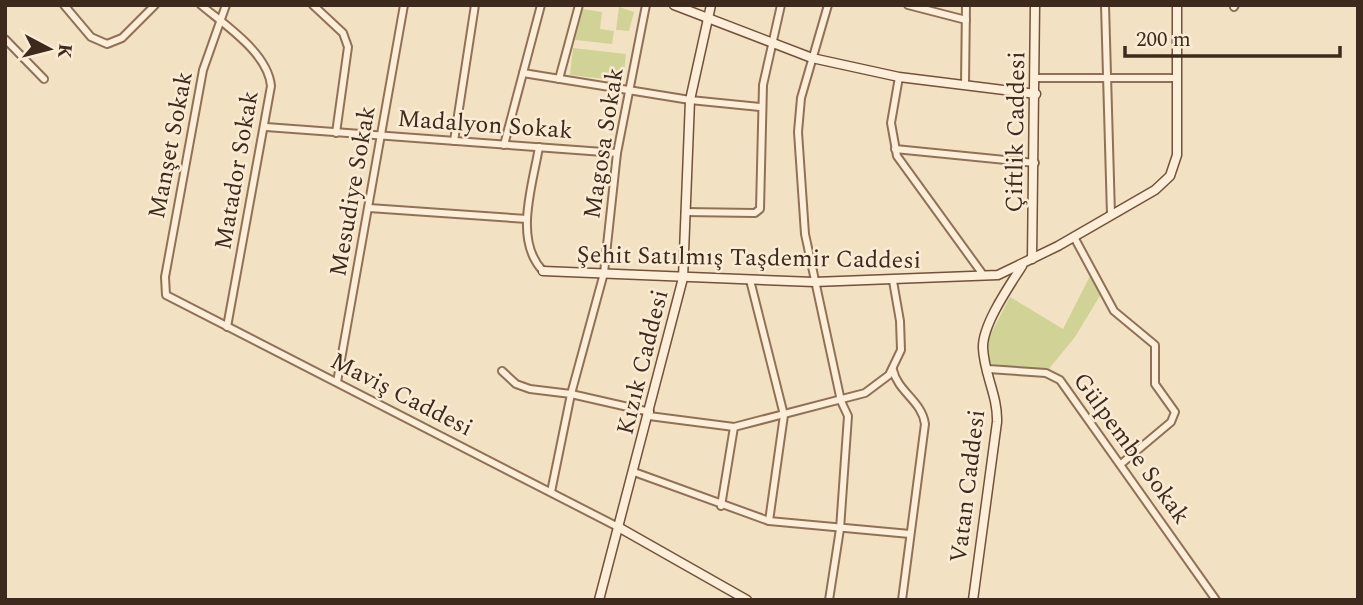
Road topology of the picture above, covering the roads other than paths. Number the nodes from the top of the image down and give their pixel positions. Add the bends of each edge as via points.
1 (64, 5) edge
2 (155, 5) edge
3 (201, 5) edge
4 (226, 5) edge
5 (313, 5) edge
6 (404, 5) edge
7 (475, 5) edge
8 (541, 5) edge
9 (579, 5) edge
10 (646, 5) edge
11 (674, 5) edge
12 (711, 5) edge
13 (781, 5) edge
14 (828, 5) edge
15 (908, 5) edge
16 (966, 5) edge
17 (1035, 5) edge
18 (1105, 5) edge
19 (1177, 5) edge
20 (707, 19) junction
21 (966, 20) junction
22 (220, 21) junction
23 (5, 39) edge
24 (770, 43) junction
25 (812, 58) junction
26 (523, 74) junction
27 (899, 77) junction
28 (1036, 78) junction
29 (1177, 78) junction
30 (44, 79) dead end
31 (559, 79) junction
32 (1107, 80) junction
33 (965, 83) junction
34 (629, 90) junction
35 (1036, 94) junction
36 (690, 100) junction
37 (761, 107) junction
38 (266, 127) junction
39 (336, 133) junction
40 (382, 136) junction
41 (454, 141) junction
42 (504, 145) junction
43 (540, 147) junction
44 (895, 149) junction
45 (617, 153) junction
46 (1035, 163) junction
47 (369, 208) junction
48 (685, 212) junction
49 (1111, 215) junction
50 (527, 219) junction
51 (1073, 237) junction
52 (1028, 261) junction
53 (543, 271) joint
54 (604, 272) junction
55 (984, 276) junction
56 (683, 278) junction
57 (750, 281) junction
58 (893, 281) junction
59 (814, 282) junction
60 (166, 295) joint
61 (227, 327) junction
62 (988, 369) junction
63 (893, 370) junction
64 (502, 372) dead end
65 (337, 382) junction
66 (571, 394) junction
67 (841, 401) junction
68 (650, 414) junction
69 (784, 415) junction
70 (734, 427) junction
71 (1121, 464) junction
72 (634, 472) junction
73 (551, 492) junction
74 (721, 506) junction
75 (769, 521) junction
76 (620, 527) junction
77 (840, 529) junction
78 (910, 534) junction
79 (599, 600) edge
80 (747, 600) edge
81 (829, 600) edge
82 (902, 600) edge
83 (973, 600) edge
84 (1216, 600) edge

1 - 2 street via 92,37 112,44
3 - 22 street, Matador Sokak
4 - 22 street, Manşet Sokak
5 - 39 street via 343,33 348,47
6 - 40 street, Mesudiye Sokak
7 - 41 street
8 - 26 street
9 - 31 street
10 - 34 street, Magosa Sokak
11 - 20 street
12 - 20 street, Kızık Caddesi
13 - 24 street
14 - 25 street
15 - 21 street
16 - 21 street
17 - 28 street, Çiftlik Caddesi
18 - 32 street
19 - 29 street
20 - 24 street
20 - 36 street, Kızık Caddesi
21 - 33 street
22 - 38 street, Matador Sokak via 268,73 271,90
22 - 60 street, Manşet Sokak via 203,70 164,277
23 - 30 street
24 - 25 street
24 - 37 street
25 - 27 street
25 - 59 street via 798,132 805,234
26 - 31 street
26 - 42 street
27 - 33 street
27 - 44 street via 891,123
28 - 32 street
28 - 35 street, Çiftlik Caddesi
29 - 32 street
29 - 49 street, Şehit Satılmış Taşdemir Caddesi via 1175,168 1163,184
31 - 34 street
32 - 49 street
33 - 35 street
34 - 36 street
34 - 45 street, Magosa Sokak
35 - 46 street, Çiftlik Caddesi
36 - 37 street
36 - 48 street, Kızık Caddesi
37 - 48 street via 761,206 755,213
38 - 39 street, Madalyon Sokak
38 - 61 street, Matador Sokak
39 - 40 street, Madalyon Sokak
40 - 41 street, Madalyon Sokak
40 - 47 street, Mesudiye Sokak
41 - 42 street, Madalyon Sokak
42 - 43 street, Madalyon Sokak
43 - 45 street, Madalyon Sokak
43 - 50 street
44 - 46 street
44 - 55 street
45 - 54 street, Magosa Sokak
46 - 52 street, Çiftlik Caddesi
47 - 50 street
47 - 65 street, Mesudiye Sokak
48 - 56 street, Kızık Caddesi
49 - 51 street, Şehit Satılmış Taşdemir Caddesi
50 - 53 street via 533,256
51 - 52 street, Şehit Satılmış Taşdemir Caddesi
51 - 71 street via 1114,311 1155,345 1155,384 1175,412 1174,418
52 - 55 street, Şehit Satılmış Taşdemir Caddesi via 1007,272
52 - 62 street, Vatan Caddesi via 986,334 983,351
53 - 54 street, Şehit Satılmış Taşdemir Caddesi
54 - 56 street, Şehit Satılmış Taşdemir Caddesi
54 - 66 street, Magosa Sokak
55 - 58 street, Şehit Satılmış Taşdemir Caddesi
56 - 57 street, Şehit Satılmış Taşdemir Caddesi
56 - 68 street, Kızık Caddesi
57 - 59 street, Şehit Satılmış Taşdemir Caddesi
57 - 69 street
58 - 59 street, Şehit Satılmış Taşdemir Caddesi
58 - 63 street via 902,342
59 - 67 street
60 - 61 street, Maviş Caddesi
61 - 65 street, Maviş Caddesi
62 - 71 street, Gülpembe Sokak via 1055,376
62 - 83 street, Vatan Caddesi via 997,422
63 - 67 street via 865,393
63 - 78 street via 897,383 922,412 925,425
64 - 66 street via 522,387
65 - 73 street, Maviş Caddesi
66 - 68 street
66 - 73 street, Magosa Sokak
67 - 69 street
67 - 77 street via 848,416
68 - 70 street
68 - 72 street, Kızık Caddesi
69 - 70 street
69 - 75 street
70 - 74 street
71 - 84 street, Gülpembe Sokak
72 - 74 street
72 - 76 street, Kızık Caddesi
73 - 76 street, Maviş Caddesi
74 - 75 street
75 - 77 street
76 - 79 street, Kızık Caddesi
76 - 80 street
77 - 78 street
77 - 81 street
78 - 82 street

